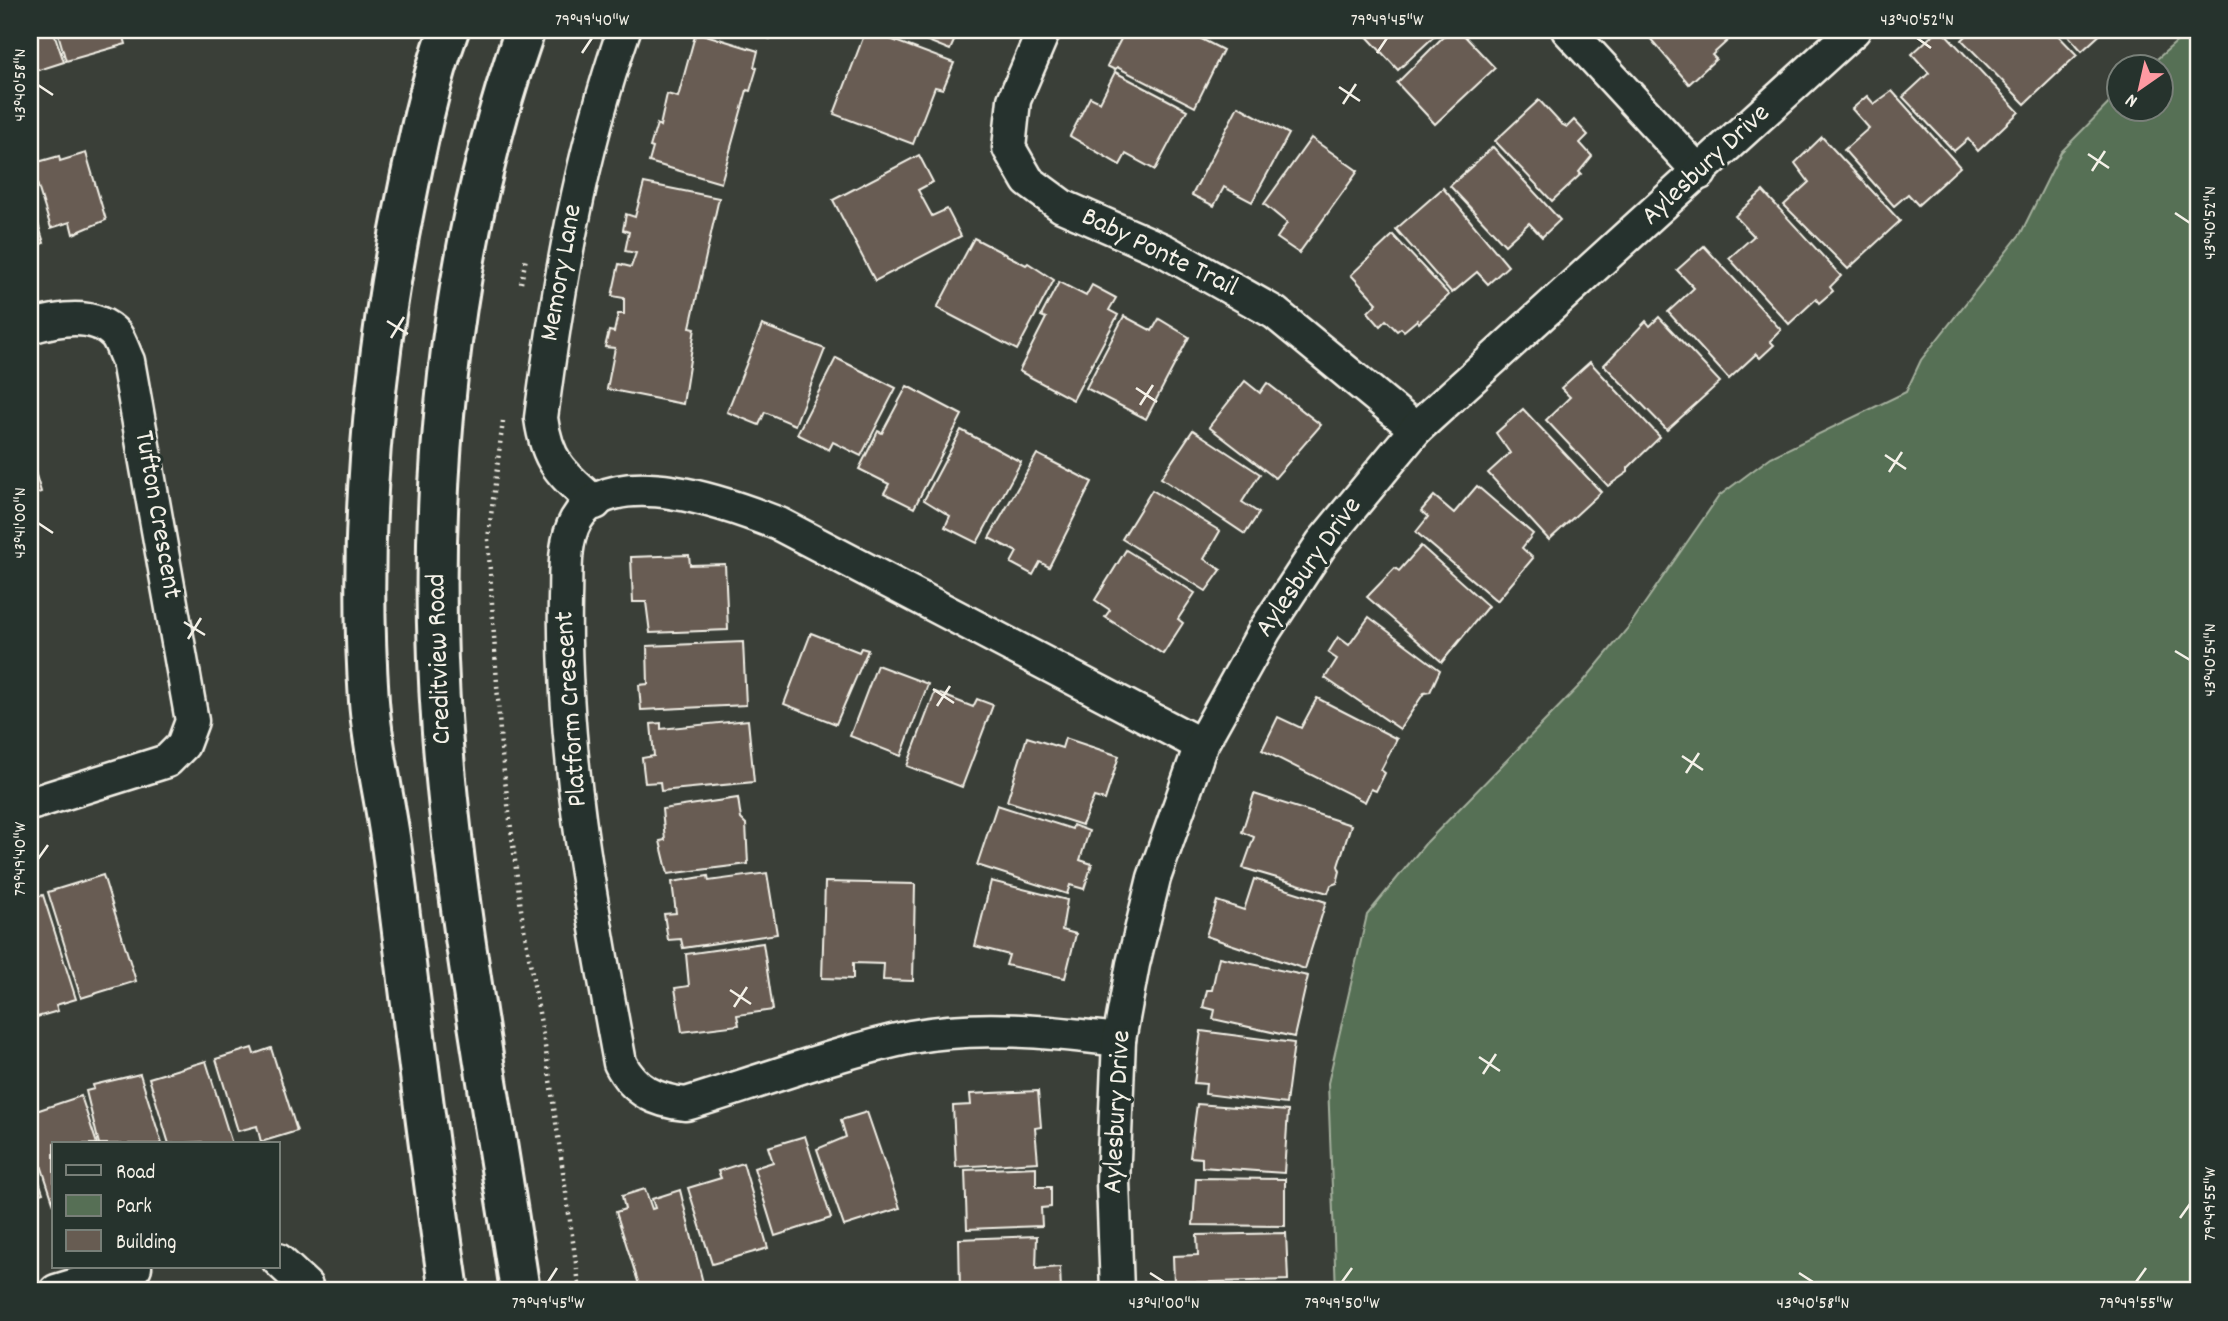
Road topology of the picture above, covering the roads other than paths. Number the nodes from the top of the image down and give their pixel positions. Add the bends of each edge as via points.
1 (449, 30) edge
2 (525, 30) edge
3 (624, 30) edge
4 (1044, 30) edge
5 (1568, 30) edge
6 (1854, 30) edge
7 (1700, 173) junction
8 (30, 327) edge
9 (1416, 429) junction
10 (595, 503) junction
11 (1201, 744) junction
12 (30, 804) edge
13 (1119, 1040) junction
14 (280, 1262) edge
15 (132, 1268) edge
16 (56, 1291) edge
17 (307, 1291) edge
18 (449, 1291) edge
19 (520, 1291) edge
20 (1116, 1291) edge

1 - 18 main road via 414,158 383,326 368,480 366,636 370,705
2 - 19 main road, Creditview Road via 488,160 456,321 441,465 438,579 442,732 453,833
3 - 10 street, Memory Lane via 601,99 571,219 541,418 554,464
4 - 9 street, Baby Ponte Trail via 1014,100 1009,148 1028,181 1062,206 1165,251 1275,313
5 - 7 street
6 - 7 street, Aylesbury Drive
7 - 9 street, Aylesbury Drive
8 - 12 street, Tufton Crescent via 56,318 89,320 115,334 128,361 192,721 183,745 167,761
9 - 11 street, Aylesbury Drive via 1322,543 1265,630
10 - 11 street, Platform Crescent via 616,492 636,489 715,500 779,524
10 - 13 street, Platform Crescent via 576,519 568,544 567,679 583,850 620,1063 633,1083 661,1101 686,1104 912,1037 960,1032 1047,1033
11 - 13 street, Aylesbury Drive via 1154,878
13 - 20 street, Aylesbury Drive via 1113,1182
14 - 17 street
15 - 16 street

